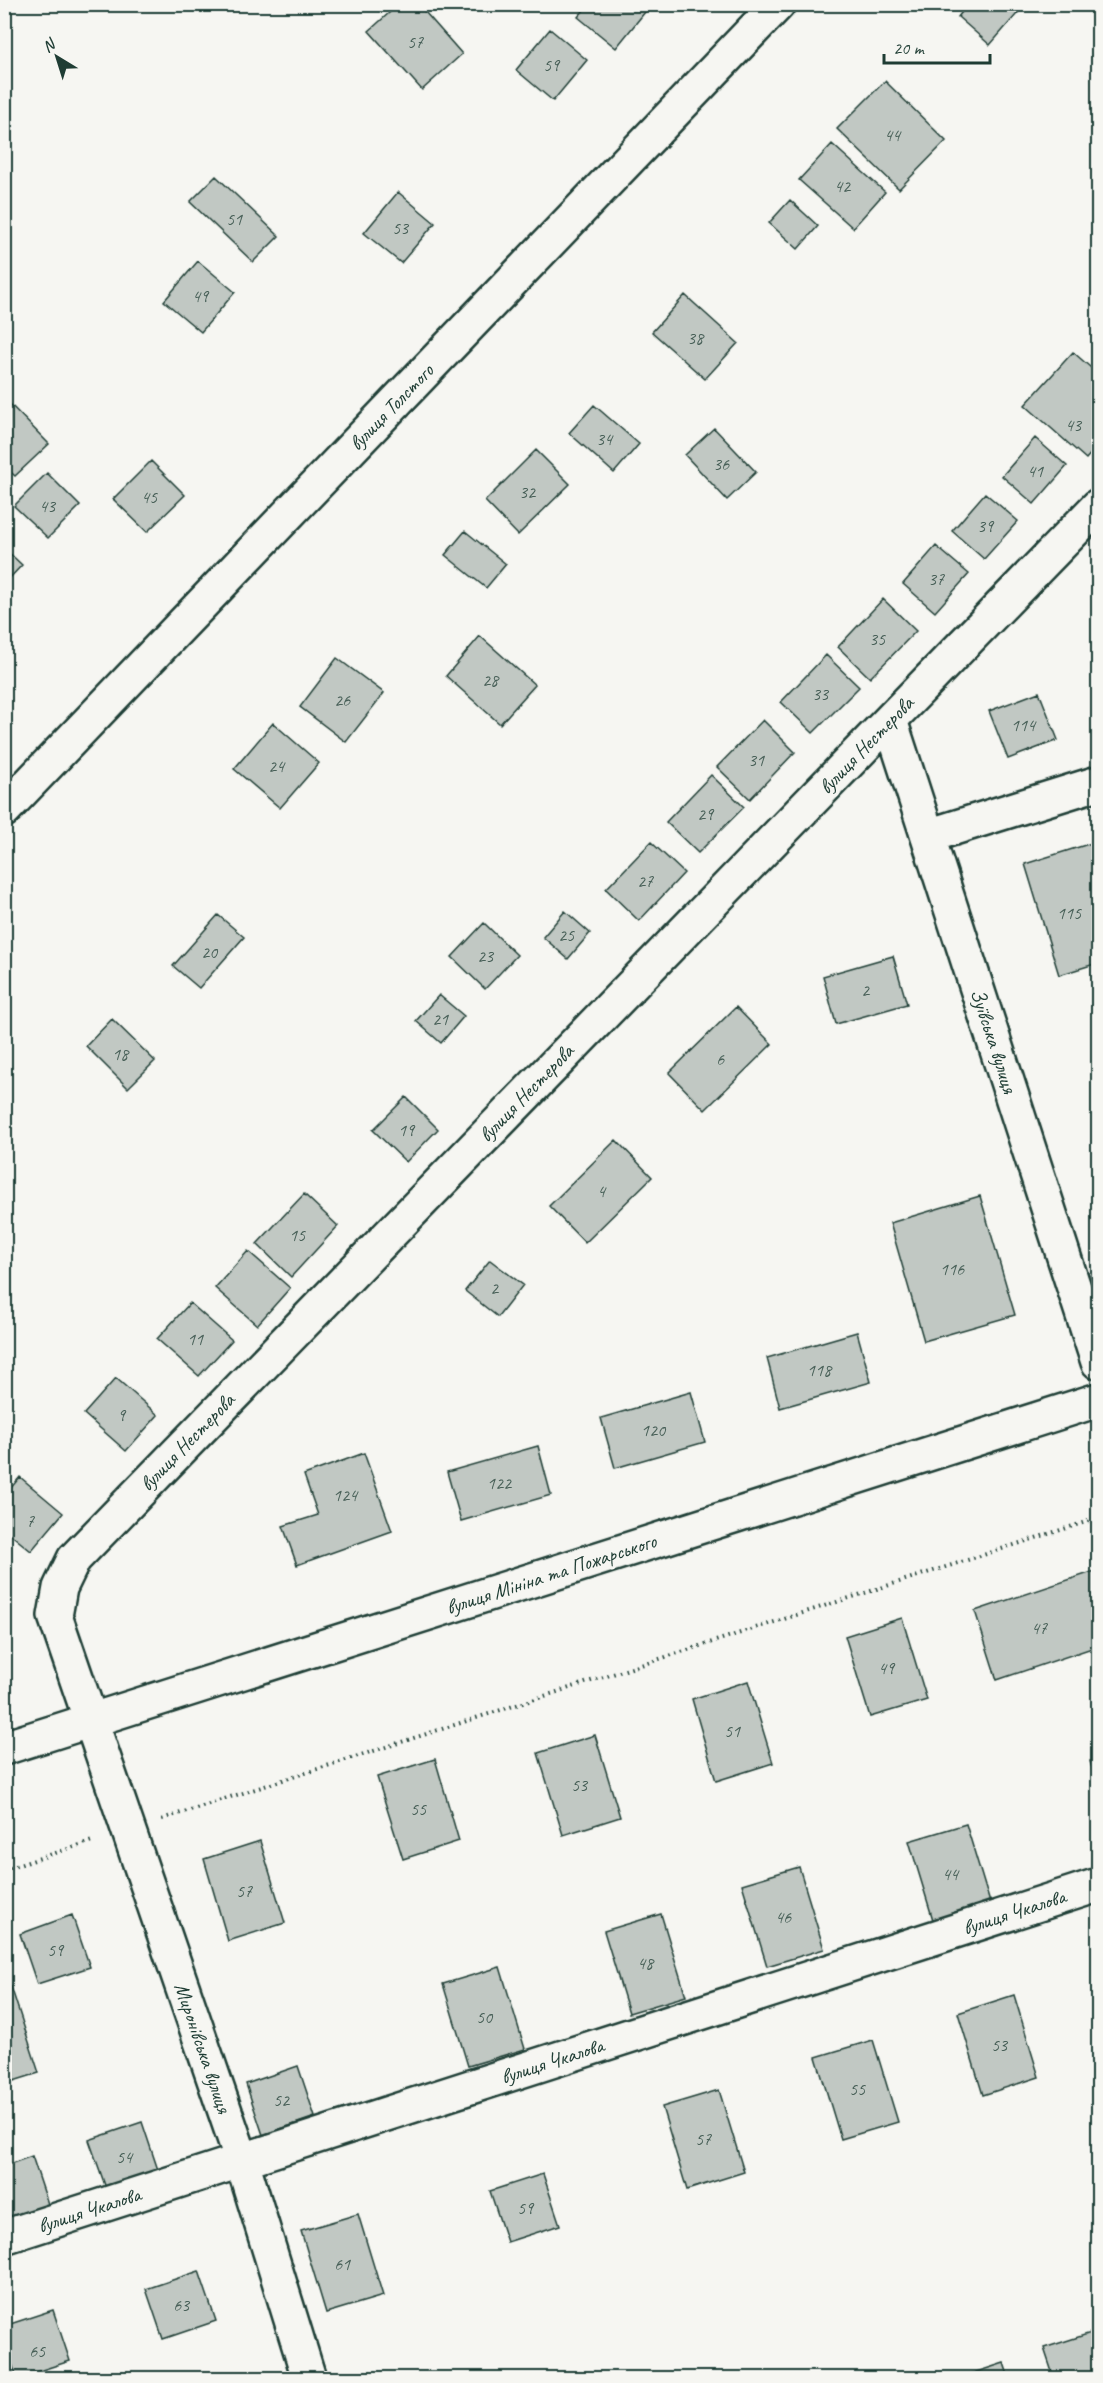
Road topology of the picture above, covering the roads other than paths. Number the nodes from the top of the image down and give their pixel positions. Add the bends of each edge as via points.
1 (778, 4) edge
2 (1098, 506) edge
3 (890, 720) junction
4 (1098, 783) edge
5 (4, 810) edge
6 (928, 836) junction
7 (1098, 1362) edge
8 (1098, 1400) edge
9 (89, 1720) junction
10 (4, 1748) edge
11 (1098, 1885) edge
12 (242, 2161) junction
13 (4, 2237) edge
14 (309, 2379) edge

1 - 5 street, вулиця Толстого
2 - 3 street, вулиця Нестерова
3 - 6 street, Зуївська вулиця
3 - 9 street, вулиця Нестерова via 74,1558 60,1588 55,1616
4 - 6 street
6 - 7 street, Зуївська вулиця
8 - 9 street, вулиця Мініна та Пожарського
9 - 10 street, вулиця Мініна та Пожарського
9 - 12 street, Миронівська вулиця
11 - 12 street, вулиця Чкалова
12 - 13 street, вулиця Чкалова
12 - 14 street, Миронівська вулиця

